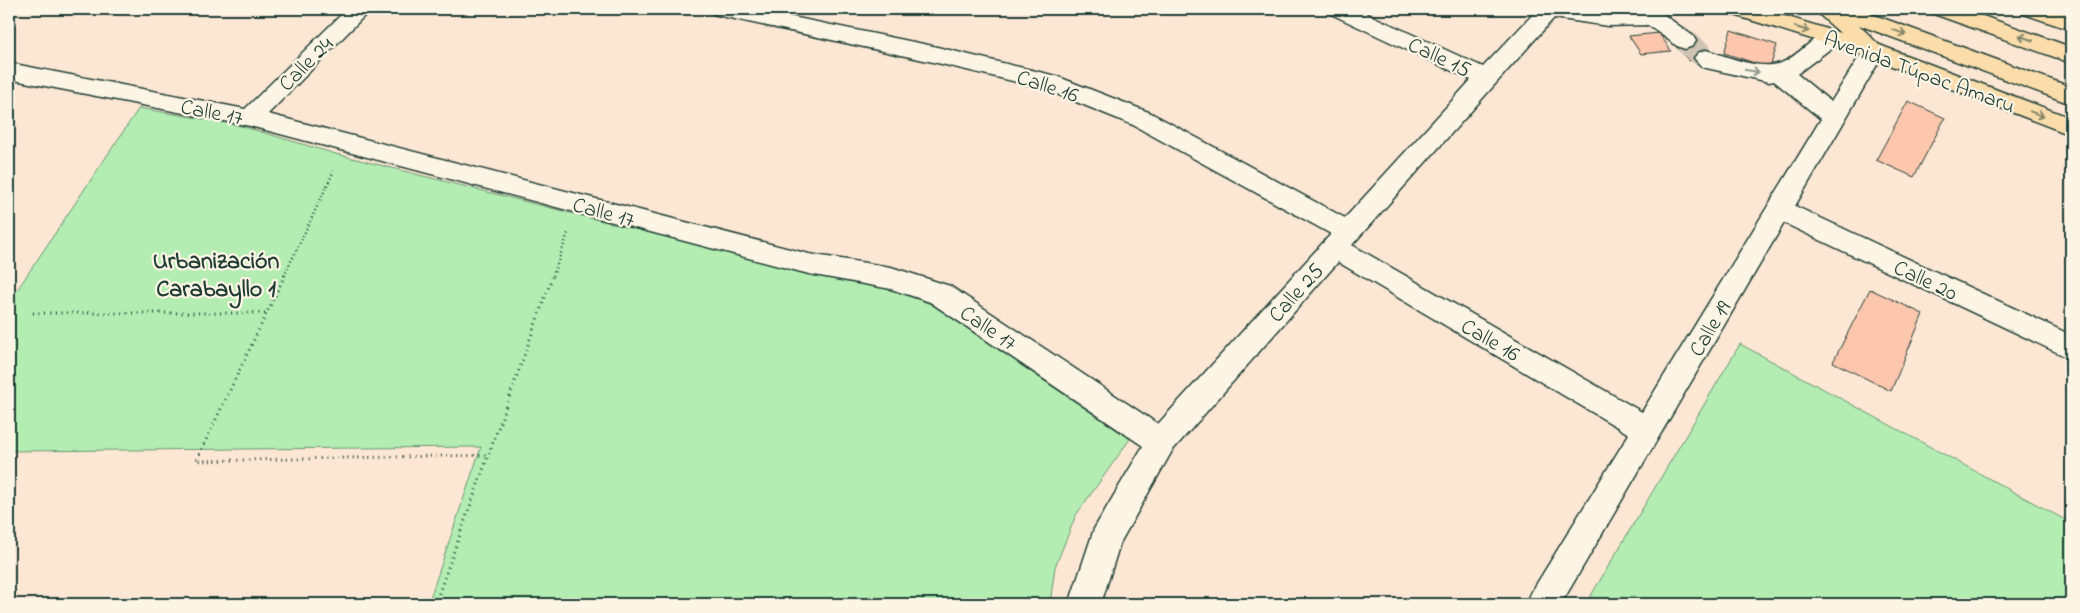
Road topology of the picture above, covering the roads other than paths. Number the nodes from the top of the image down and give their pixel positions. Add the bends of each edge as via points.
1 (360, 9) edge
2 (721, 9) edge
3 (1339, 9) edge
4 (1739, 9) edge
5 (1826, 9) edge
6 (1837, 9) edge
7 (1942, 9) edge
8 (2036, 9) edge
9 (1550, 10) edge
10 (1652, 13) edge
11 (2071, 23) edge
12 (1830, 38) junction
13 (1685, 41) tunnel mouth
14 (1874, 51) junction
15 (2071, 55) edge
16 (1706, 58) tunnel mouth
17 (10, 72) edge
18 (1778, 72) junction
19 (1486, 78) junction
20 (2071, 96) edge
21 (250, 118) junction
22 (1835, 118) junction
23 (2071, 127) edge
24 (1780, 210) junction
25 (1342, 240) junction
26 (2071, 348) edge
27 (1648, 430) junction
28 (1161, 442) junction
29 (1085, 604) edge
30 (1543, 604) edge

1 - 21 street, Calle 24
2 - 25 street, Calle 16 via 1048,82 1142,119
3 - 19 street, Calle 15
4 -> 12 main road, Avenida Túpac Amaru
5 - 14 main road
6 -> 20 main road, Avenida Túpac Amaru
15 -> 7 main road
8 - 11 main road
9 - 10 street via 1608,19
9 - 19 street, Calle 25
10 - 13 street
12 - 14 main road, Avenida Túpac Amaru
12 - 18 street via 1788,69
14 - 22 street, Calle 19
14 -> 23 main road, Avenida Túpac Amaru
16 -> 18 street via 1710,62 1750,71
17 - 21 street, Calle 17
18 - 22 street
19 - 25 street, Calle 25
21 - 28 street, Calle 17 via 809,264 891,278 940,294
22 - 24 street, Calle 19
24 - 26 street, Calle 20
24 - 27 street, Calle 19
25 - 27 street, Calle 16
25 - 28 street, Calle 25
27 - 30 street, Calle 19
28 - 29 street, Calle 25 via 1104,539

